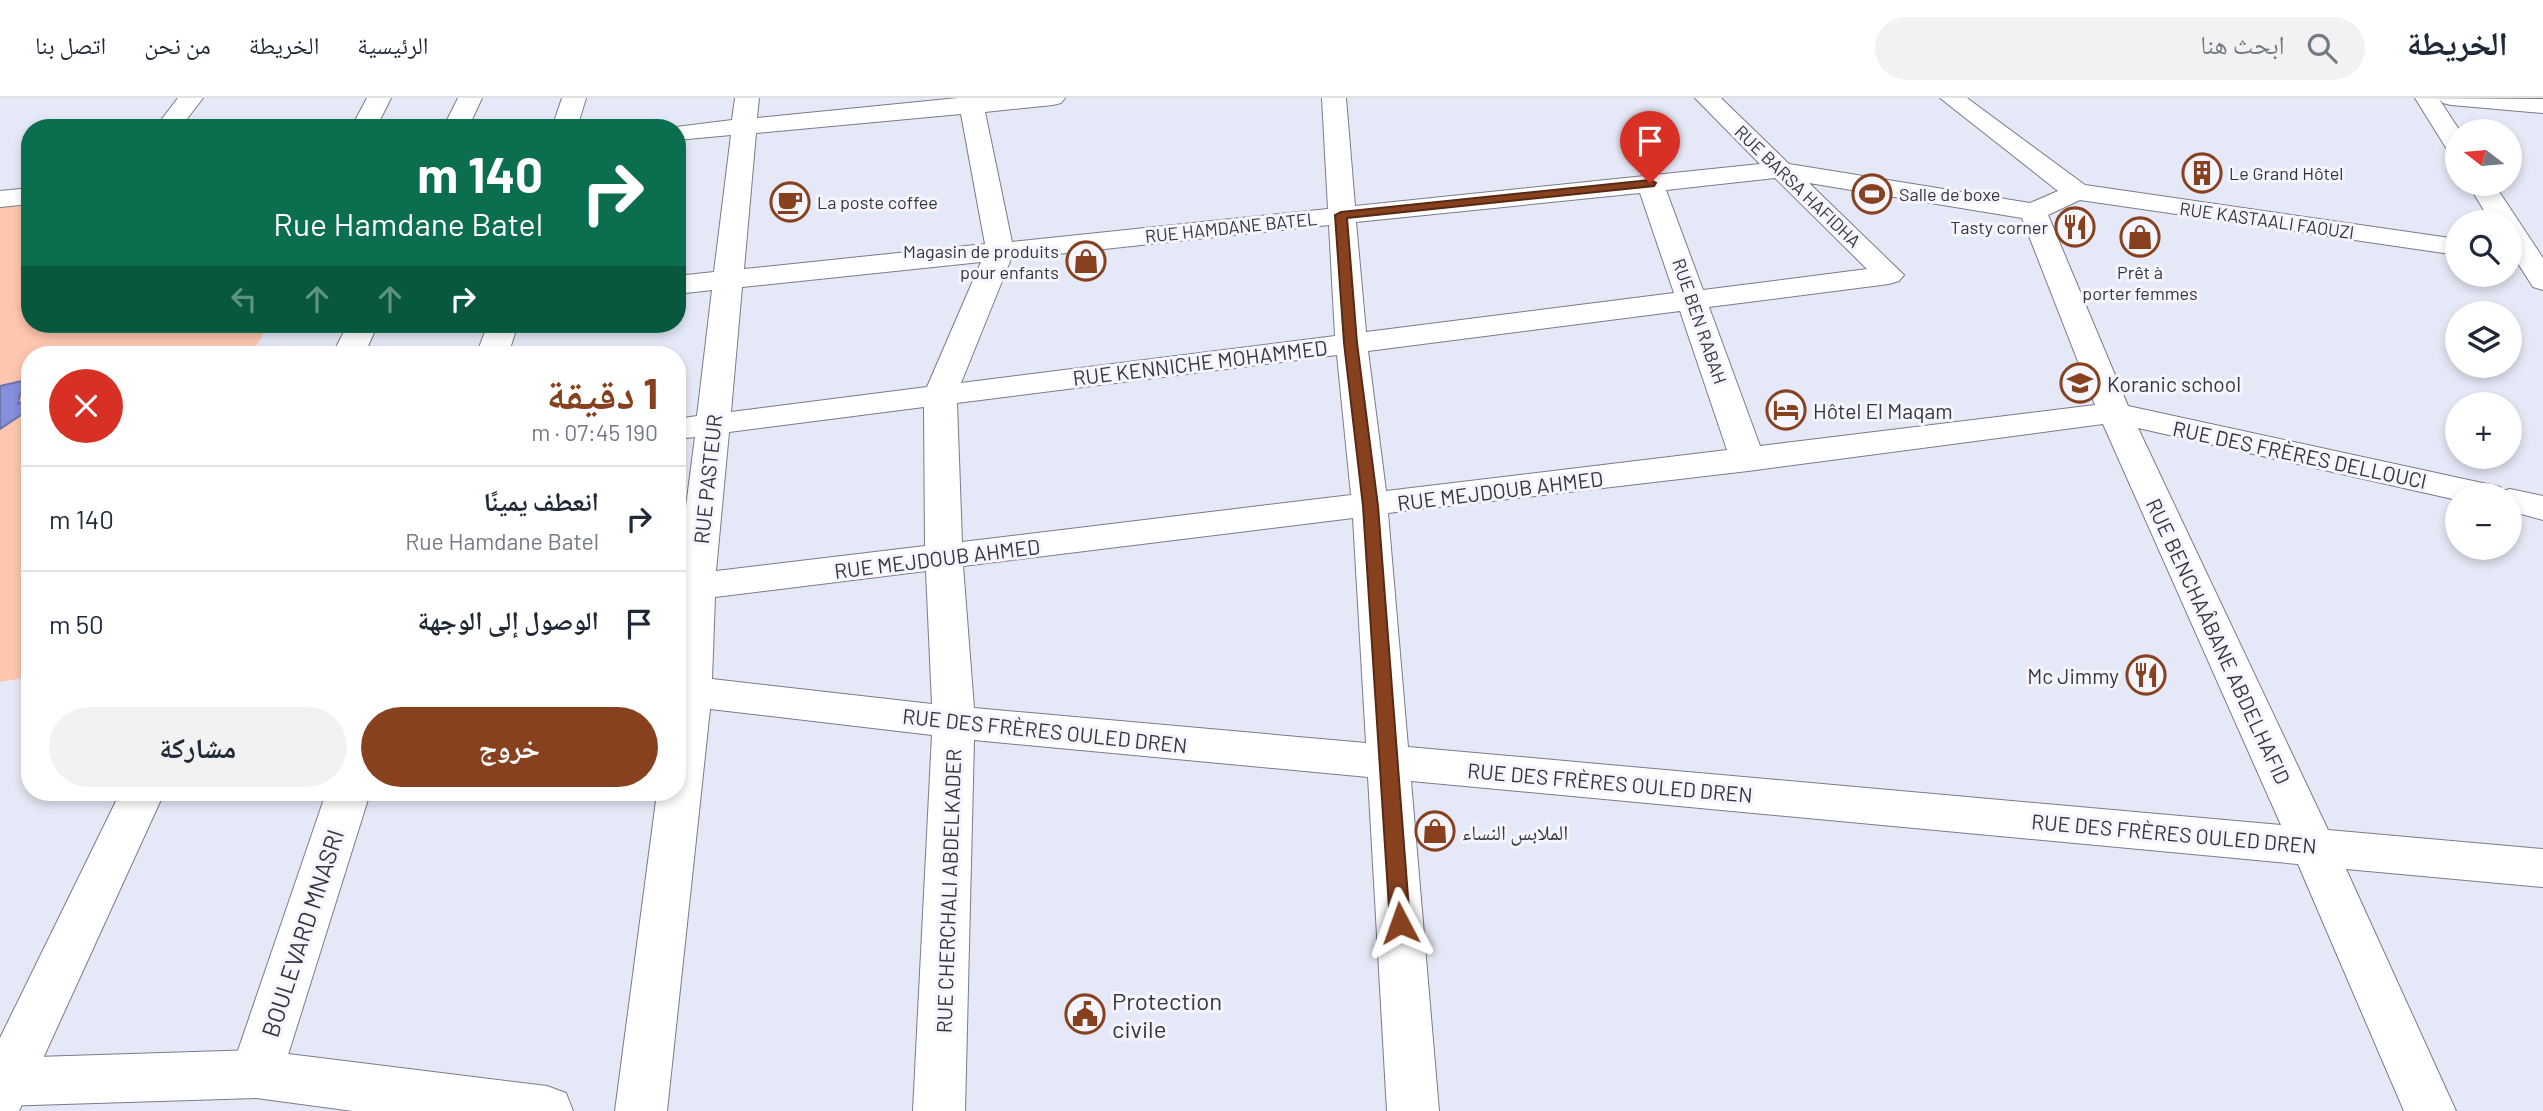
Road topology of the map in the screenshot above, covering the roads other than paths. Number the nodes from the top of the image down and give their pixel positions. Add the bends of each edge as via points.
1 (191, 98) edge
2 (379, 98) edge
3 (470, 98) edge
4 (574, 98) edge
5 (1053, 98) edge
6 (1334, 98) edge
7 (1707, 98) edge
8 (1952, 98) edge
9 (2427, 98) edge
10 (2451, 98) edge
11 (970, 102) edge
12 (2543, 106) edge
13 (745, 112) edge
14 (174, 119) edge
15 (368, 119) edge
16 (460, 119) edge
17 (567, 119) edge
18 (2445, 127) edge
19 (686, 130) edge
20 (1781, 170) junction
21 (1650, 183) junction
22 (2077, 192) junction
23 (21, 197) edge
24 (0, 199) edge
25 (2033, 212) junction
26 (1341, 215) junction
27 (2445, 245) edge
28 (1000, 251) junction
29 (1889, 275) joint
30 (726, 280) junction
31 (686, 284) edge
32 (1693, 300) junction
33 (1351, 343) junction
34 (940, 396) junction
35 (2114, 413) junction
36 (695, 427) edge
37 (1748, 460) junction
38 (2445, 486) edge
39 (2522, 503) edge
40 (1370, 506) junction
41 (2543, 508) edge
42 (944, 558) junction
43 (687, 588) edge
44 (686, 622) edge
45 (686, 691) edge
46 (954, 722) junction
47 (1389, 762) junction
48 (138, 801) edge
49 (345, 801) edge
50 (673, 801) edge
51 (2313, 846) junction
52 (2543, 868) edge
53 (256, 1074) junction
54 (3, 1088) edge
55 (547, 1111) edge
56 (641, 1111) edge
57 (939, 1111) edge
58 (1413, 1111) edge
59 (2430, 1111) edge

1 - 14 street
2 - 15 street
3 - 16 street
4 - 17 street
5 - 11 street
6 - 26 street
7 - 20 street, RUE BARSA HAFIDHA
8 - 22 street
9 - 18 street
10 - 12 street
11 - 13 street
11 - 28 street
13 - 19 street
13 - 30 street, RUE PASTEUR
20 - 21 street, RUE HAMDANE BATEL
20 - 25 street, RUE HAMDANE BATEL
20 - 29 street, RUE BARSA HAFIDHA
21 - 26 street, RUE HAMDANE BATEL
21 - 32 street, RUE BEN RABAH
22 - 25 street
22 - 27 street, RUE KASTAALI FAOUZI
23 - 24 street
25 - 35 street, RUE BENCHAÂBANE ABDELHAFID
26 - 28 street, RUE HAMDANE BATEL
26 - 33 street
28 - 30 street, RUE HAMDANE BATEL
28 - 34 street, RUE CHERCHALI ABDELKADER
29 - 32 street, RUE KENNICHE MOHAMMED
30 - 31 street, RUE HAMDANE BATEL
30 - 36 street, RUE PASTEUR
32 - 33 street, RUE KENNICHE MOHAMMED
32 - 37 street, RUE BEN RABAH
33 - 34 street, RUE KENNICHE MOHAMMED
33 - 40 street
34 - 36 street, RUE KENNICHE MOHAMMED
34 - 42 street, RUE CHERCHALI ABDELKADER
35 - 37 street, RUE MEJDOUB AHMED
35 - 38 street, RUE DES FRÈRES DELLOUCI
35 - 51 street, RUE BENCHAÂBANE ABDELHAFID
36 - 43 street, RUE PASTEUR
37 - 40 street, RUE MEJDOUB AHMED
39 - 41 street
40 - 42 street, RUE MEJDOUB AHMED
40 - 47 street
42 - 43 street, RUE MEJDOUB AHMED
42 - 46 street, RUE CHERCHALI ABDELKADER
43 - 44 street, RUE PASTEUR
45 - 46 street, RUE DES FRÈRES OULED DREN
46 - 47 street, RUE DES FRÈRES OULED DREN
46 - 57 street, RUE CHERCHALI ABDELKADER
47 - 51 street, RUE DES FRÈRES OULED DREN
47 - 58 street
48 - 54 street
49 - 53 street, BOULEVARD MNASRI
50 - 56 street, RUE PASTEUR
51 - 52 street, RUE DES FRÈRES OULED DREN
51 - 59 street, RUE BENCHAÂBANE ABDELHAFID
53 - 54 street
53 - 55 street

